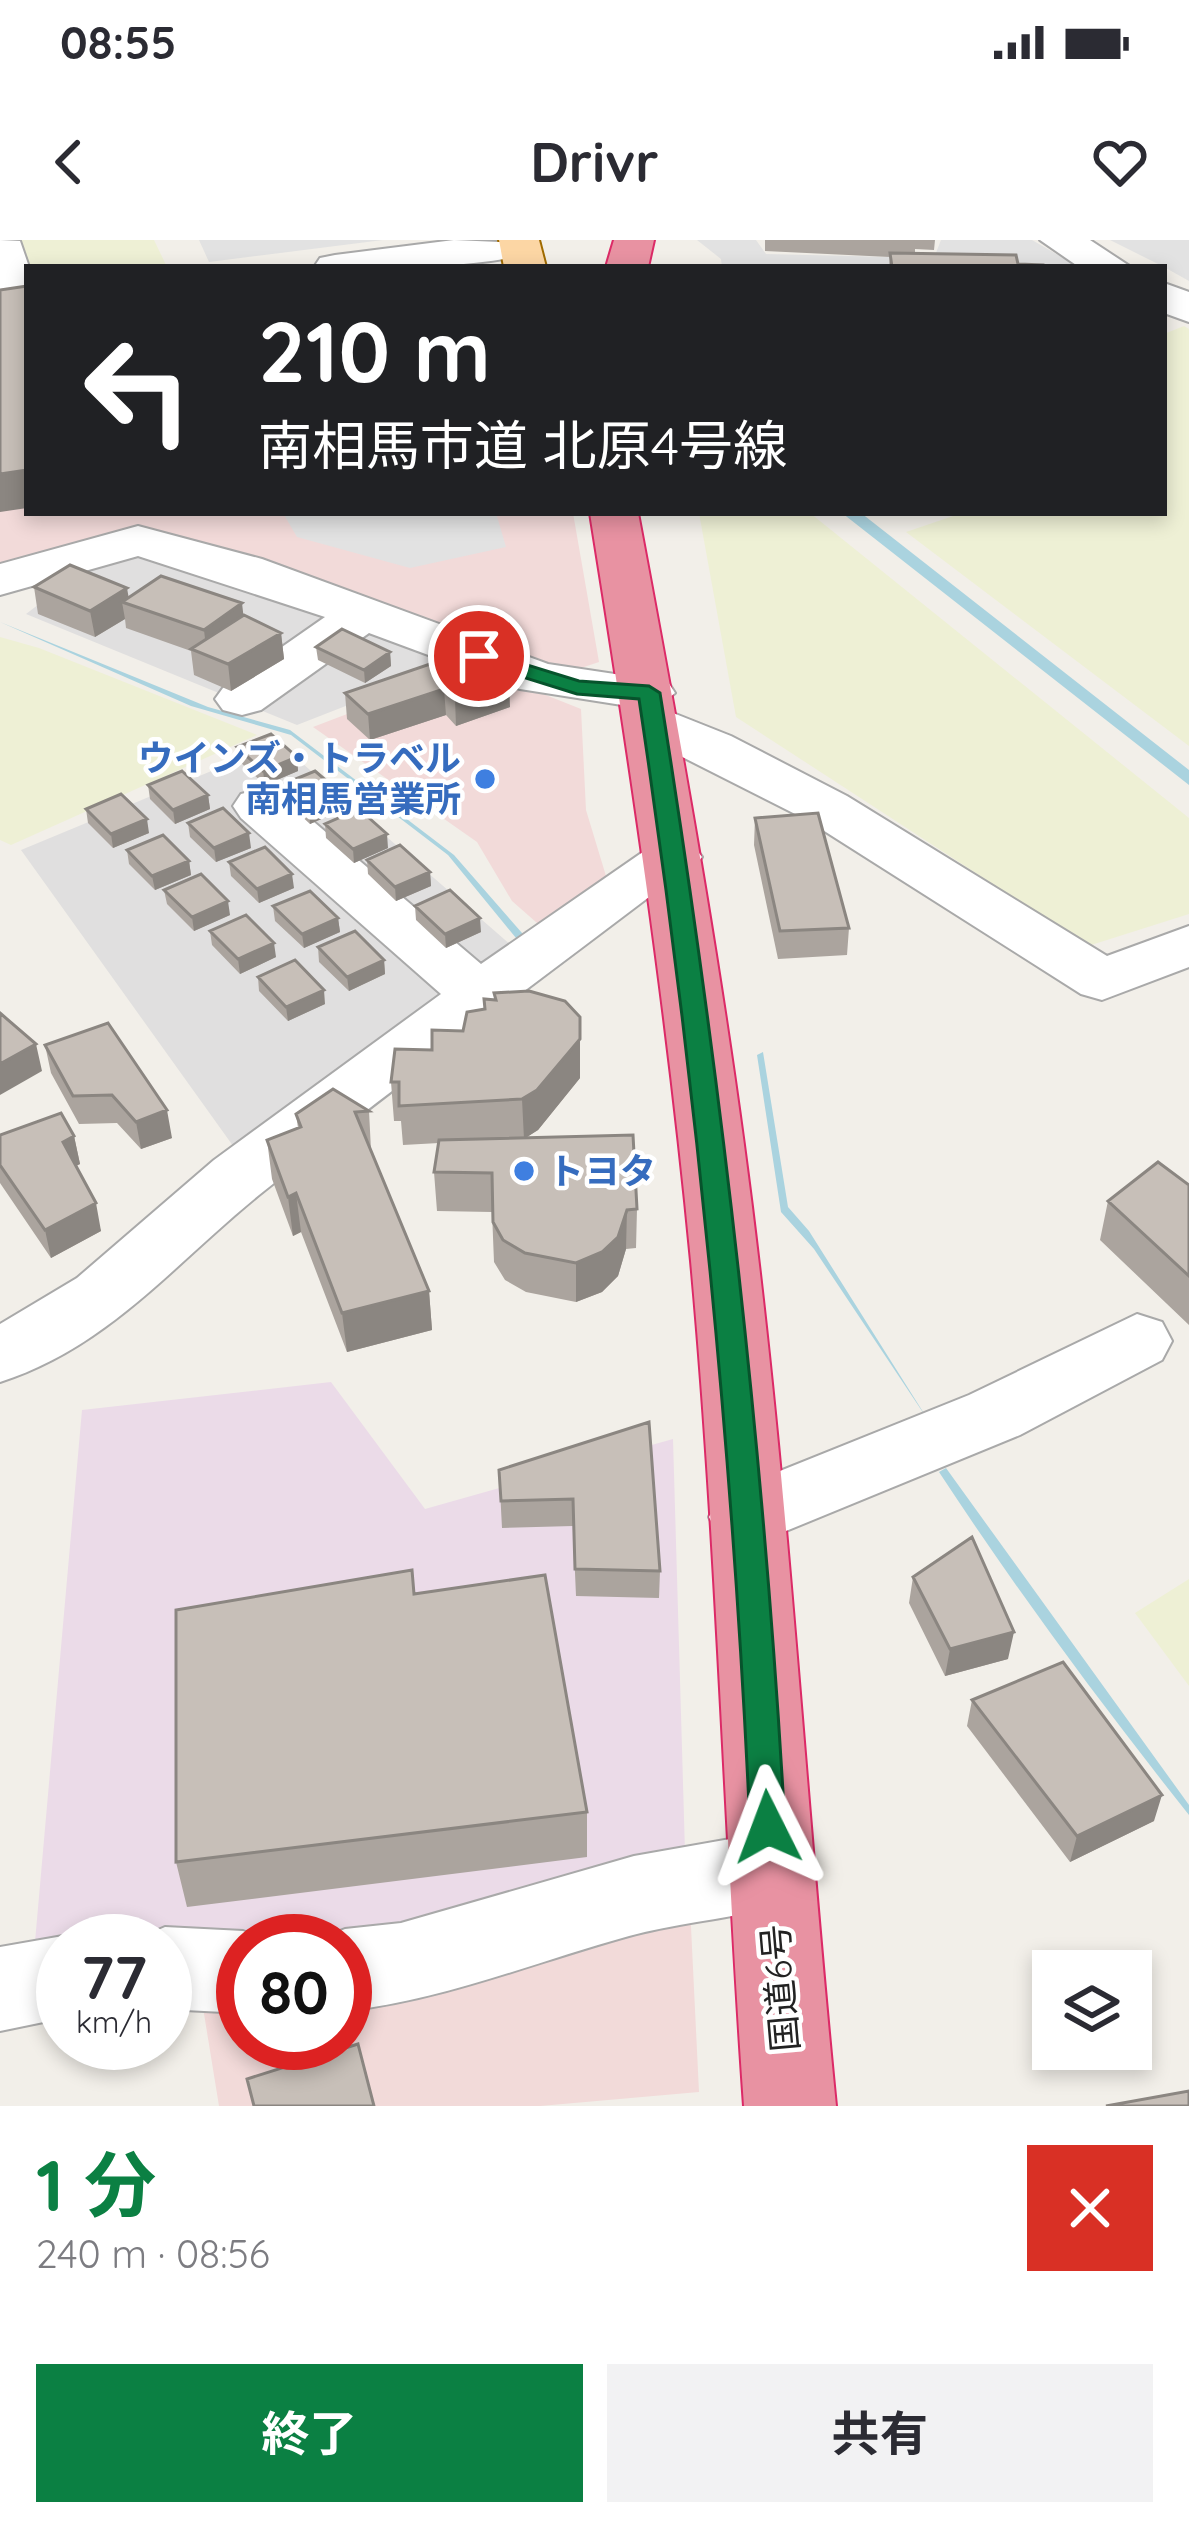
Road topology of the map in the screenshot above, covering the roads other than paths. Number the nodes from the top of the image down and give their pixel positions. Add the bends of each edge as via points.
1 (1060, 240) edge
2 (0, 241) edge
3 (522, 250) edge
4 (368, 264) edge
5 (1104, 264) edge
6 (16, 307) edge
7 (615, 516) edge
8 (0, 580) edge
9 (365, 612) junction
10 (242, 699) dead end
11 (651, 707) junction
12 (261, 806) dead end
13 (674, 857) junction
14 (1189, 945) edge
15 (481, 996) junction
16 (1137, 1341) dead end
17 (0, 1354) edge
18 (747, 1517) junction
19 (770, 1871) junction
20 (372, 1967) edge
21 (36, 1982) edge
22 (0, 1989) edge
23 (790, 2106) edge

1 - 5 street
2 - 6 street
3 - 4 street
7 - 11 highway, 国道6号
8 - 9 street via 138,541
9 - 10 street
9 - 11 street via 539,678
11 - 13 highway, 国道6号
11 - 14 street via 1102,980
12 - 15 street
13 - 15 street
13 - 18 highway, 国道6号 via 725,1263
15 - 17 street via 237,1177 102,1296
16 - 18 street via 969,1428
18 - 19 highway, 国道6号
19 - 20 street via 634,1894
19 - 23 highway, 国道6号
21 - 22 street

